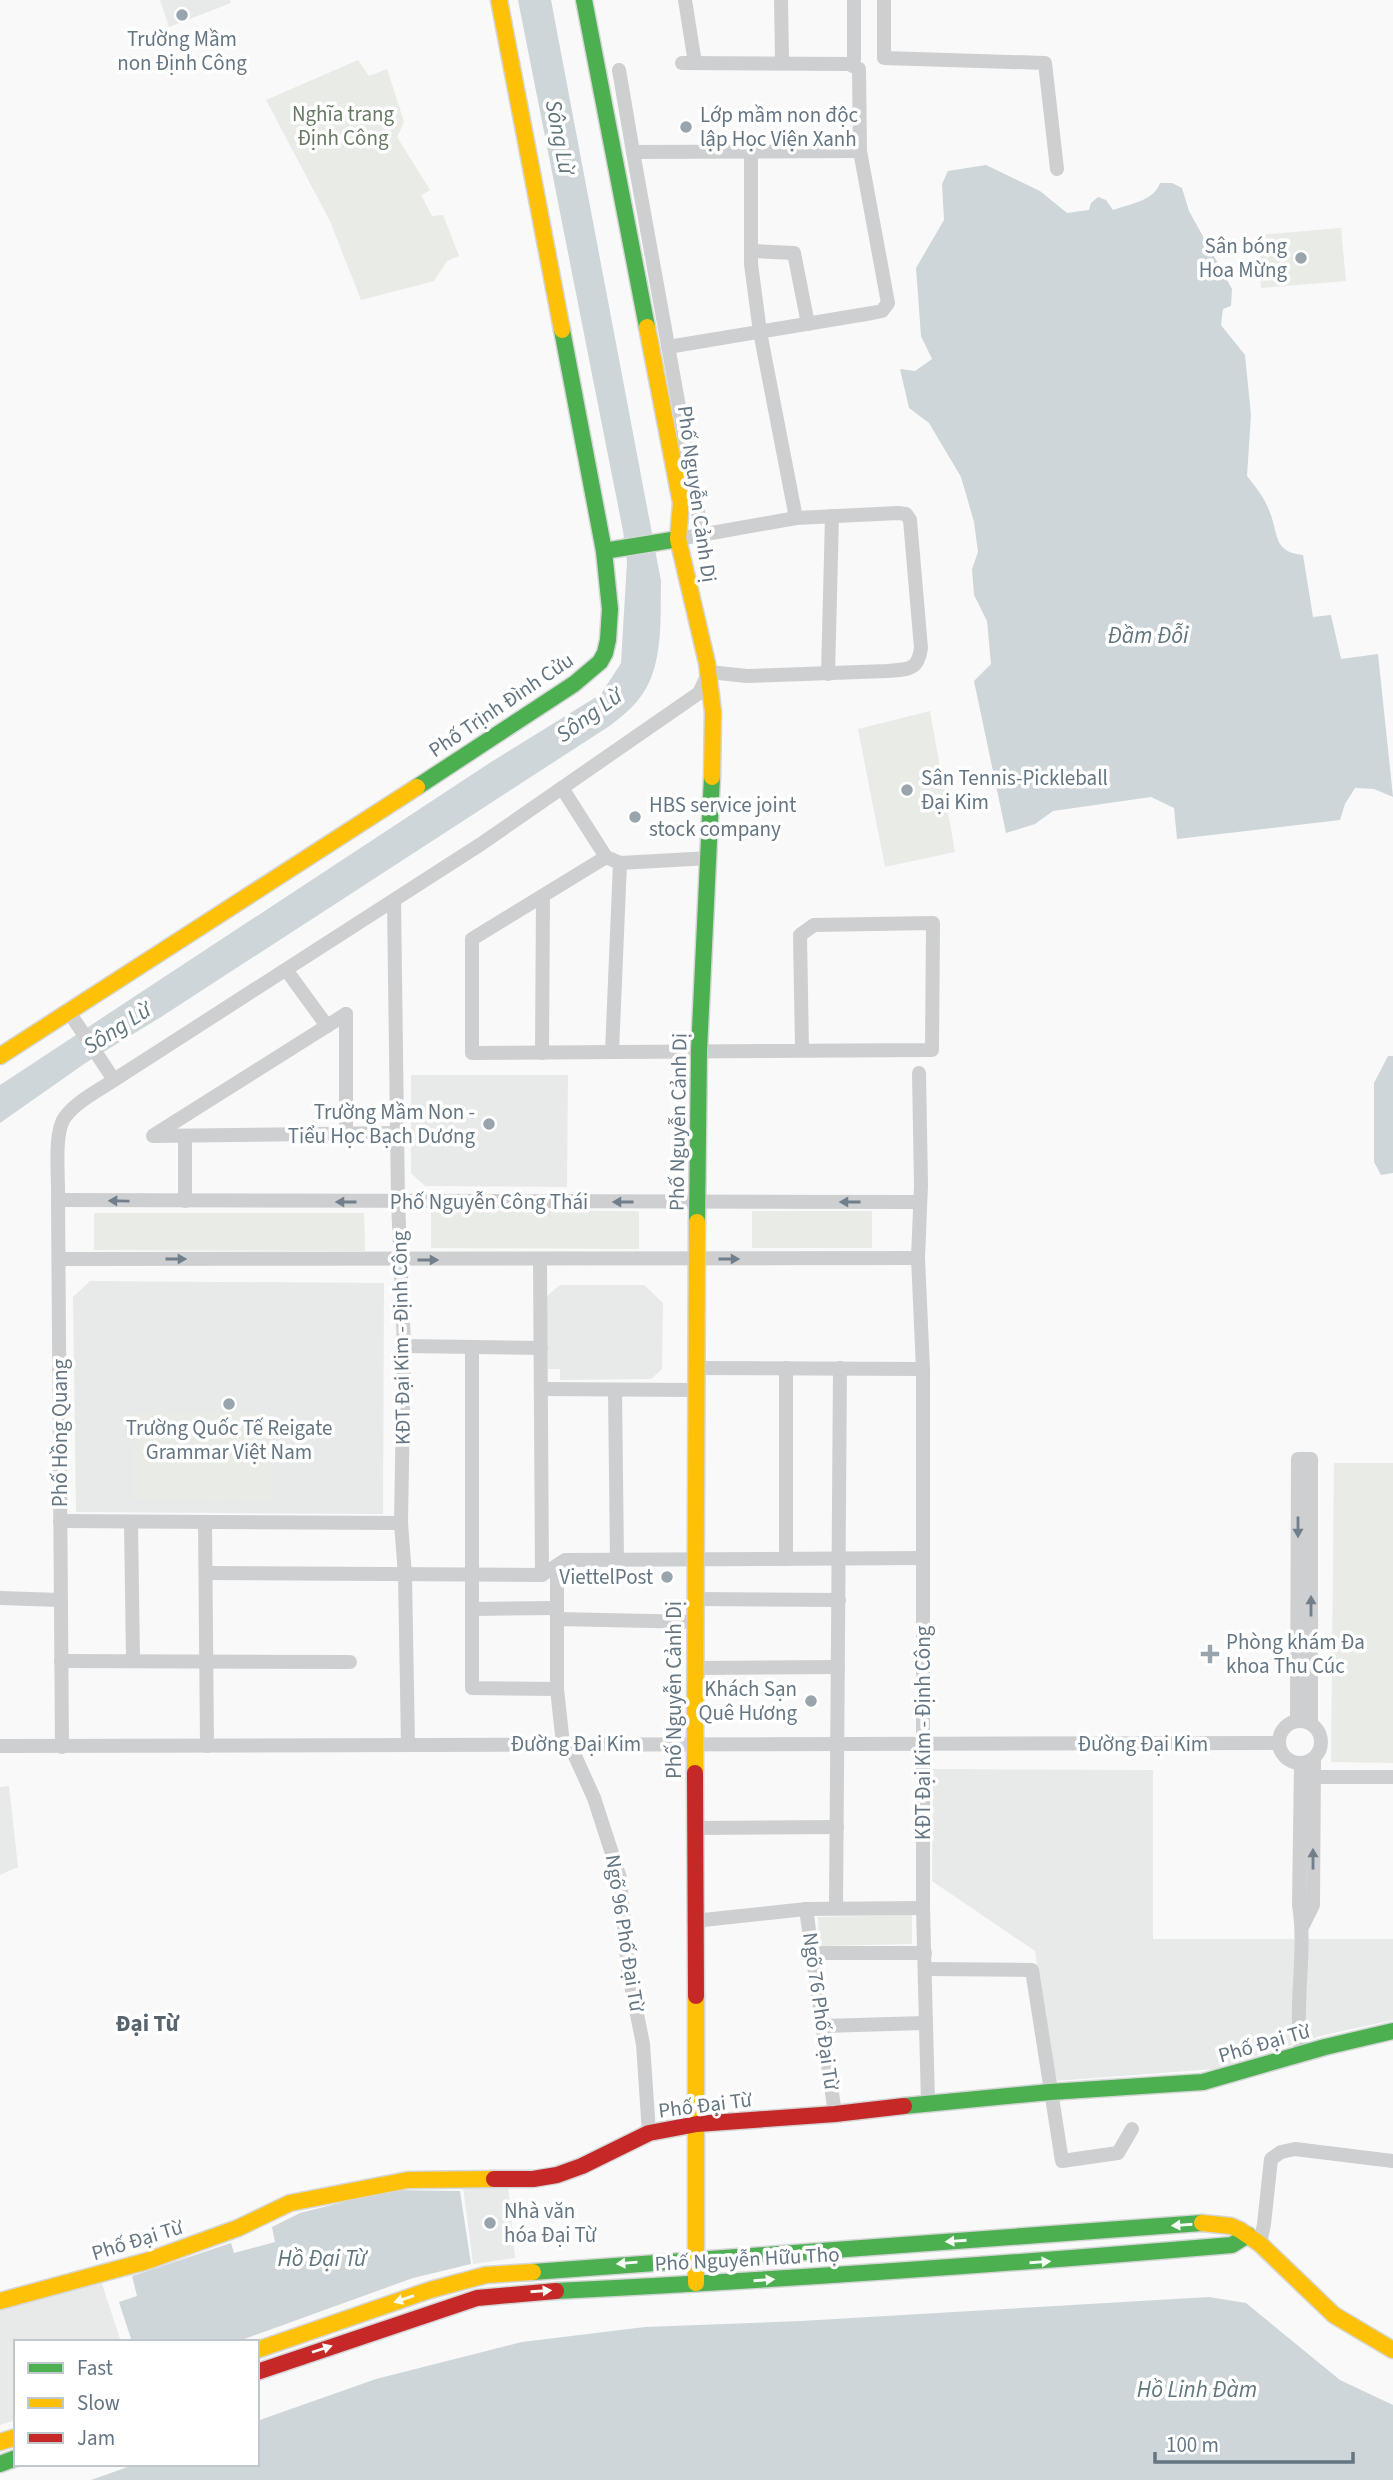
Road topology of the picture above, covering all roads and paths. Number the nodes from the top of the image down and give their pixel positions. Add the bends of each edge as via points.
1 (499, 0) edge
2 (584, 0) edge
3 (685, 0) edge
4 (781, 0) edge
5 (854, 0) edge
6 (884, 0) edge
7 (782, 58) dead end
8 (854, 59) dead end
9 (619, 70) dead end
10 (751, 151) junction
11 (860, 151) junction
12 (633, 152) junction
13 (1057, 169) dead end
14 (751, 251) junction
15 (808, 324) junction
16 (760, 332) junction
17 (668, 348) junction
18 (832, 516) junction
19 (796, 518) junction
20 (702, 534) junction
21 (670, 540) junction
22 (612, 550) junction
23 (709, 672) junction
24 (828, 674) junction
25 (562, 788) junction
26 (710, 858) junction
27 (613, 860) junction
28 (543, 896) junction
29 (394, 901) junction
30 (288, 971) junction
31 (73, 1018) junction
32 (327, 1026) junction
33 (802, 1049) junction
34 (699, 1051) junction
35 (612, 1052) junction
36 (542, 1053) junction
37 (0, 1056) edge
38 (919, 1073) dead end
39 (114, 1080) junction
40 (346, 1133) junction
41 (398, 1133) junction
42 (185, 1136) junction
43 (58, 1200) junction
44 (185, 1202) junction
45 (398, 1202) junction
46 (697, 1202) junction
47 (919, 1202) junction
48 (918, 1258) junction
49 (59, 1259) junction
50 (400, 1260) junction
51 (540, 1260) junction
52 (696, 1260) junction
53 (404, 1346) junction
54 (472, 1347) junction
55 (541, 1348) junction
56 (695, 1368) junction
57 (786, 1368) junction
58 (840, 1368) junction
59 (923, 1368) junction
60 (541, 1388) junction
61 (615, 1390) junction
62 (694, 1390) junction
63 (1304, 1459) dead end
64 (60, 1521) junction
65 (131, 1522) junction
66 (205, 1522) junction
67 (401, 1523) junction
68 (922, 1558) junction
69 (696, 1559) junction
70 (786, 1559) junction
71 (839, 1559) junction
72 (617, 1560) junction
73 (557, 1566) junction
74 (205, 1573) junction
75 (405, 1575) junction
76 (472, 1575) junction
77 (542, 1575) junction
78 (0, 1598) edge
79 (60, 1600) junction
80 (696, 1600) junction
81 (839, 1600) junction
82 (472, 1609) junction
83 (557, 1613) junction
84 (696, 1622) junction
85 (133, 1660) junction
86 (61, 1661) junction
87 (206, 1661) junction
88 (350, 1661) dead end
89 (838, 1667) junction
90 (695, 1668) junction
91 (558, 1689) junction
92 (1304, 1722) junction
93 (1279, 1743) junction
94 (563, 1744) junction
95 (695, 1744) junction
96 (837, 1744) junction
97 (922, 1744) junction
98 (408, 1745) junction
99 (0, 1746) edge
100 (207, 1746) junction
101 (62, 1747) junction
102 (1307, 1762) junction
103 (1314, 1777) junction
104 (1393, 1777) edge
105 (837, 1827) junction
106 (694, 1828) junction
107 (836, 1908) junction
108 (923, 1908) junction
109 (806, 1909) junction
110 (694, 1921) junction
111 (1302, 1928) junction
112 (813, 1953) junction
113 (925, 1953) junction
114 (925, 1969) junction
115 (925, 2023) junction
116 (823, 2026) junction
117 (1393, 2031) edge
118 (1302, 2054) junction
119 (1050, 2092) junction
120 (928, 2103) junction
121 (835, 2114) junction
122 (697, 2124) junction
123 (1132, 2129) dead end
124 (649, 2133) junction
125 (1393, 2161) edge
126 (1254, 2240) junction
127 (695, 2259) junction
128 (696, 2283) junction
129 (0, 2301) edge
130 (259, 2349) edge
131 (1393, 2350) edge
132 (259, 2371) edge

1 - 22 main road, Phố Trịnh Đình Cửu
2 - 21 main road, Phố Nguyễn Cảnh Dị via 681,503
3 - 11 street via 689,63 849,64 859,69
4 - 7 street
5 - 8 street
6 - 13 street via 884,58 1045,63
9 - 12 street
10 - 11 street
10 - 12 street
10 - 14 street
11 - 15 street via 888,303 882,311
12 - 17 street
14 - 15 street via 794,253
14 - 16 street
15 - 16 street
16 - 17 street
16 - 19 street
17 - 20 street
18 - 19 street
18 - 24 street
18 - 24 street via 906,514 921,648 919,660 910,669
19 - 20 street
20 - 21 street
21 - 22 main road
21 - 23 main road, Phố Nguyễn Cảnh Dị
22 - 31 main road, Phố Trịnh Đình Cửu via 608,644 600,662 522,720
23 - 24 street
23 - 25 street via 699,693
23 - 26 main road, Phố Nguyễn Cảnh Dị via 713,712
25 - 27 street
25 - 29 street
26 - 27 street
26 - 34 main road, Phố Nguyễn Cảnh Dị
27 - 28 street
27 - 35 street
28 - 36 street
28 - 36 street via 472,939 472,1054
29 - 30 street
29 - 41 street, KĐT Đại Kim - Định Công
30 - 32 street
30 - 39 street
31 - 37 main road, Phố Trịnh Đình Cửu
31 - 39 street
32 - 40 street via 346,1014
32 - 42 street via 153,1136
33 - 33 street via 932,1050 933,923 823,924 804,930 800,935
33 - 34 street
34 - 35 street
34 - 46 main road, Phố Nguyễn Cảnh Dị
35 - 36 street
38 - 47 street, KĐT Đại Kim - Định Công
39 - 43 street, Phố Hồng Quang via 63,1120
40 - 41 street
40 - 42 street
41 - 45 street, KĐT Đại Kim - Định Công
42 - 44 street
44 -> 43 street, Phố Nguyễn Công Thái
43 - 49 street, Phố Hồng Quang
45 -> 44 street, Phố Nguyễn Công Thái
46 -> 45 street, Phố Nguyễn Công Thái
45 - 50 street, KĐT Đại Kim - Định Công
47 -> 46 street, Phố Nguyễn Công Thái
46 - 52 main road, Phố Nguyễn Cảnh Dị
47 - 48 street, KĐT Đại Kim - Định Công
52 -> 48 street
48 - 59 street, KĐT Đại Kim - Định Công
49 -> 50 street
49 - 64 street, Phố Hồng Quang
50 -> 51 street
50 - 53 street, KĐT Đại Kim - Định Công
51 - 52 street
51 - 55 street
52 - 56 main road, Phố Nguyễn Cảnh Dị
53 - 54 street
53 - 67 street, KĐT Đại Kim - Định Công
54 - 55 street
54 - 76 street
55 - 60 street
56 - 57 street
56 - 62 main road, Phố Nguyễn Cảnh Dị
57 - 58 street
57 - 70 street
58 - 59 street
58 - 71 street
59 - 68 street, KĐT Đại Kim - Định Công
60 - 61 street
60 - 77 street
61 - 62 street
61 - 72 street
62 - 69 main road, Phố Nguyễn Cảnh Dị
63 - 92 street
64 - 65 street
64 - 79 street, Phố Hồng Quang
65 - 66 street
65 - 85 street
66 - 67 street
66 - 74 street
67 - 75 street, KĐT Đại Kim - Định Công
68 - 71 street
68 - 97 street, KĐT Đại Kim - Định Công
69 - 70 street
69 - 72 street
69 - 80 main road, Phố Nguyễn Cảnh Dị
70 - 71 street
71 - 81 street
72 - 73 street via 565,1560
73 - 77 street
73 - 83 street
74 - 75 street
74 - 87 street
75 - 76 street
75 - 98 street, KĐT Đại Kim - Định Công
76 - 77 street
76 - 82 street
78 - 79 street
79 - 86 street, Phố Hồng Quang
80 - 81 street
80 - 84 main road, Phố Nguyễn Cảnh Dị
81 - 89 street
82 - 83 street
82 - 91 street via 472,1688
83 - 84 street
83 - 91 street
84 - 90 main road, Phố Nguyễn Cảnh Dị
85 - 86 street
85 - 87 street
86 - 101 street, Phố Hồng Quang
87 - 88 street
87 - 100 street
89 - 90 street
89 - 96 street
90 - 95 main road, Phố Nguyễn Cảnh Dị
91 - 94 street
92 - 93 street via 1291,1723 1282,1731
92 - 102 street via 1316,1728 1322,1741
93 - 97 street, Đường Đại Kim
93 - 102 street via 1288,1760
94 - 95 street, Đường Đại Kim
94 - 98 street, Đường Đại Kim
94 - 124 street, Ngõ 96 Phố Đại Từ via 575,1756 594,1798 620,1878 628,1970 643,2044
95 - 96 street, Đường Đại Kim
95 - 106 main road, Phố Nguyễn Cảnh Dị
96 - 97 street, Đường Đại Kim
96 - 105 street
97 - 108 street, KĐT Đại Kim - Định Công
98 - 100 street, Đường Đại Kim
99 - 101 street, Đường Đại Kim
100 - 101 street, Đường Đại Kim
102 - 103 street
102 - 111 street via 1299,1905
103 - 104 street
111 -> 103 street via 1313,1905
105 - 106 street
105 - 107 street
106 - 110 main road, Phố Nguyễn Cảnh Dị
107 - 108 street
107 - 109 street
108 - 113 street, KĐT Đại Kim - Định Công
109 - 110 street
109 - 112 street, Ngõ 76 Phố Đại Từ
110 - 122 main road, Phố Nguyễn Cảnh Dị
111 - 118 street via 1298,2035
112 - 113 street
112 - 116 street, Ngõ 76 Phố Đại Từ
113 - 114 street, KĐT Đại Kim - Định Công
114 - 115 street, KĐT Đại Kim - Định Công
114 - 119 street via 1031,1970
115 - 116 street
115 - 120 street, KĐT Đại Kim - Định Công
116 - 121 street, Ngõ 76 Phố Đại Từ
117 - 118 main road, Phố Đại Từ
118 - 119 main road, Phố Đại Từ via 1203,2082
119 - 120 main road, Phố Đại Từ
119 - 123 street via 1062,2161 1118,2153
120 - 121 main road, Phố Đại Từ
121 - 122 main road, Phố Đại Từ
122 - 124 main road, Phố Đại Từ
122 - 127 main road, Phố Nguyễn Cảnh Dị
124 - 129 main road, Phố Đại Từ via 558,2175 408,2180 290,2203 148,2261
125 - 126 street via 1294,2149 1281,2152 1271,2159
126 -> 127 main road, Phố Nguyễn Hữu Thọ via 1231,2226 1202,2223
128 -> 126 main road, Phố Nguyễn Hữu Thọ via 1097,2258
126 - 131 main road, Phố Nguyễn Hữu Thọ via 1334,2315
127 - 128 main road, Phố Nguyễn Cảnh Dị
127 -> 130 main road, Phố Nguyễn Hữu Thọ via 486,2274
132 -> 128 main road, Phố Nguyễn Hữu Thọ via 477,2298

